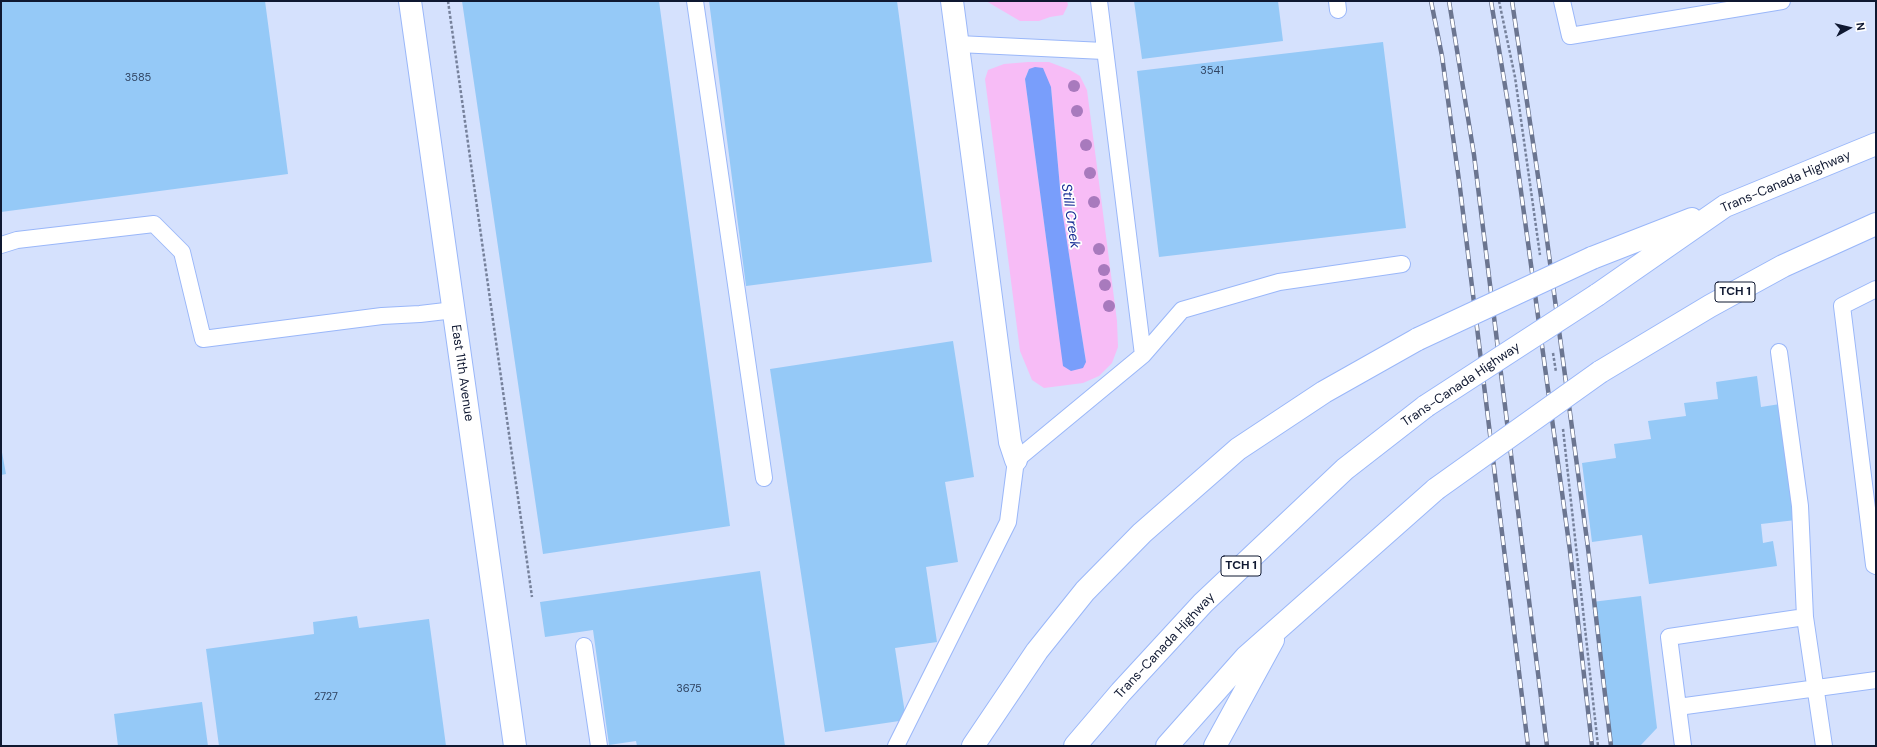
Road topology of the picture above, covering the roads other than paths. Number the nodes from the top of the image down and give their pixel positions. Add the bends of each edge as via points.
1 (410, 1) edge
2 (695, 1) edge
3 (952, 1) edge
4 (1099, 1) edge
5 (1562, 1) edge
6 (1782, 1) edge
7 (958, 44) junction
8 (1104, 51) junction
9 (1876, 144) edge
10 (1725, 206) junction
11 (1876, 224) edge
12 (1, 245) edge
13 (1402, 264) dead end
14 (1876, 289) edge
15 (454, 310) junction
16 (1779, 352) dead end
17 (1143, 355) junction
18 (1016, 460) junction
19 (764, 478) dead end
20 (1876, 566) edge
21 (1805, 617) junction
22 (1280, 627) junction
23 (584, 646) dead end
24 (1876, 680) edge
25 (1815, 688) junction
26 (1678, 707) junction
27 (515, 746) edge
28 (598, 746) edge
29 (896, 746) edge
30 (973, 746) edge
31 (1075, 746) edge
32 (1167, 746) edge
33 (1215, 746) edge
34 (1683, 746) edge
35 (1824, 746) edge

1 - 15 main road, East 11th Avenue
2 - 19 lane
3 - 7 main road
4 - 8 lane
5 - 6 lane via 1570,36
7 - 8 lane
7 - 18 main road via 1010,442
8 - 17 lane
9 - 10 main road, Trans-Canada Highway / TCH 1
10 - 30 main road, bridge via 1592,258 1418,339 1324,392 1238,449 1142,533 1085,591 1037,651
10 - 31 main road, Trans-Canada Highway / TCH 1, bridge via 1597,295 1426,406 1346,469 1203,602
11 - 22 main road, TCH 1, bridge via 1783,266 1600,372 1436,489
12 - 15 lane via 17,240 154,224 182,252 203,338 382,316
13 - 17 lane via 1279,282 1182,310
14 - 20 lane via 1842,306
15 - 27 main road, East 11th Avenue
16 - 21 lane via 1800,506
17 - 18 lane
18 - 29 lane via 1008,522
21 - 25 lane
21 - 26 lane via 1669,637
22 - 32 main road, TCH 1 via 1246,657
22 - 33 main road
23 - 28 lane
24 - 25 lane
25 - 26 lane
25 - 35 lane
26 - 34 lane

